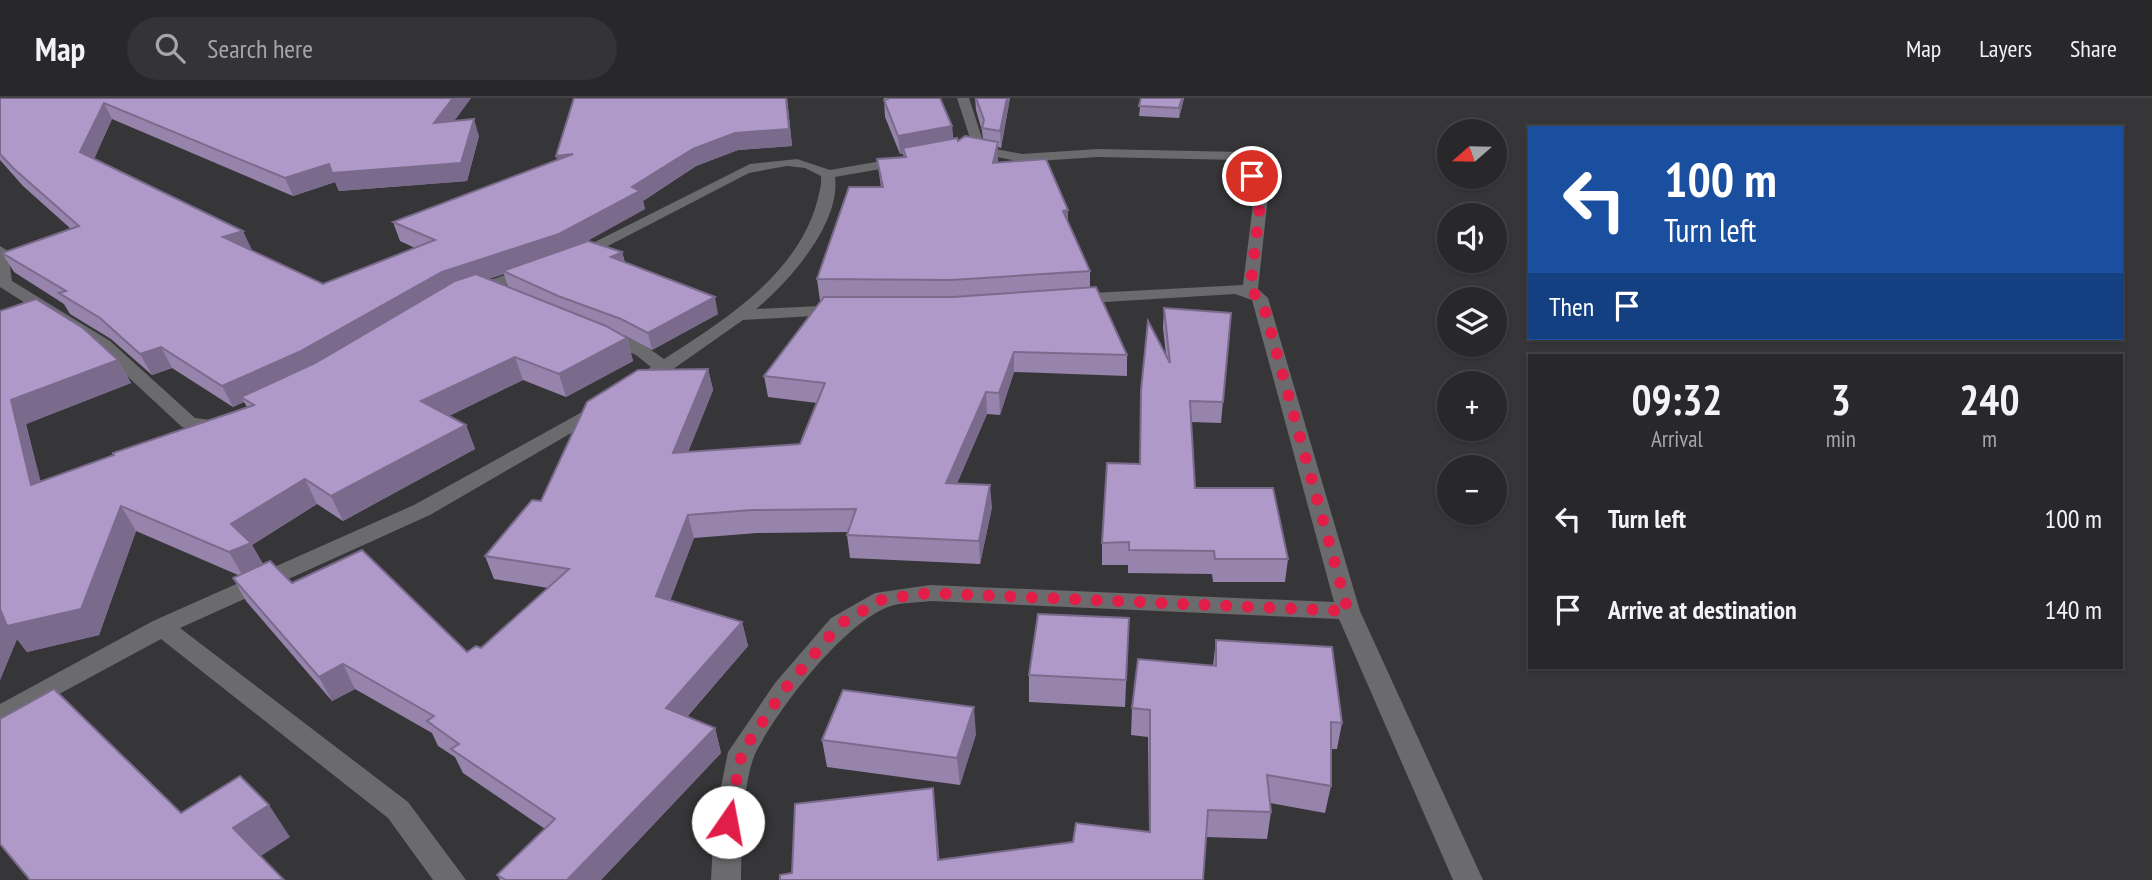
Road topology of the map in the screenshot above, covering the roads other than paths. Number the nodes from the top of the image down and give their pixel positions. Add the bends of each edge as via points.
1 (963, 98) edge
2 (966, 148) junction
3 (942, 154) edge
4 (916, 158) edge
5 (828, 174) junction
6 (0, 251) edge
7 (1, 278) edge
8 (478, 288) junction
9 (1250, 291) junction
10 (456, 298) edge
11 (518, 298) edge
12 (1060, 300) edge
13 (862, 310) edge
14 (735, 315) junction
15 (585, 330) edge
16 (663, 368) junction
17 (245, 414) edge
18 (1348, 611) junction
19 (162, 627) junction
20 (0, 716) edge
21 (451, 880) edge
22 (726, 880) edge
23 (1468, 880) edge

1 - 2 street via 976,138 975,144
2 - 3 street
2 - 9 street via 1023,158 1098,153 1242,156 1261,195
4 - 5 street
5 - 8 street via 790,162 744,170 672,210 551,265
5 - 14 street via 812,237 788,272
6 - 7 street
7 - 17 street via 104,345 189,423 211,426
8 - 10 street
8 - 11 street
9 - 12 street
9 - 18 street via 1260,298 1265,311
13 - 14 street
14 - 16 street
15 - 16 street via 642,351
16 - 19 street via 593,414 422,510
18 - 22 street via 929,593 883,599 840,624 784,690 742,752 728,822
18 - 23 street
19 - 20 street
19 - 21 street via 398,810

